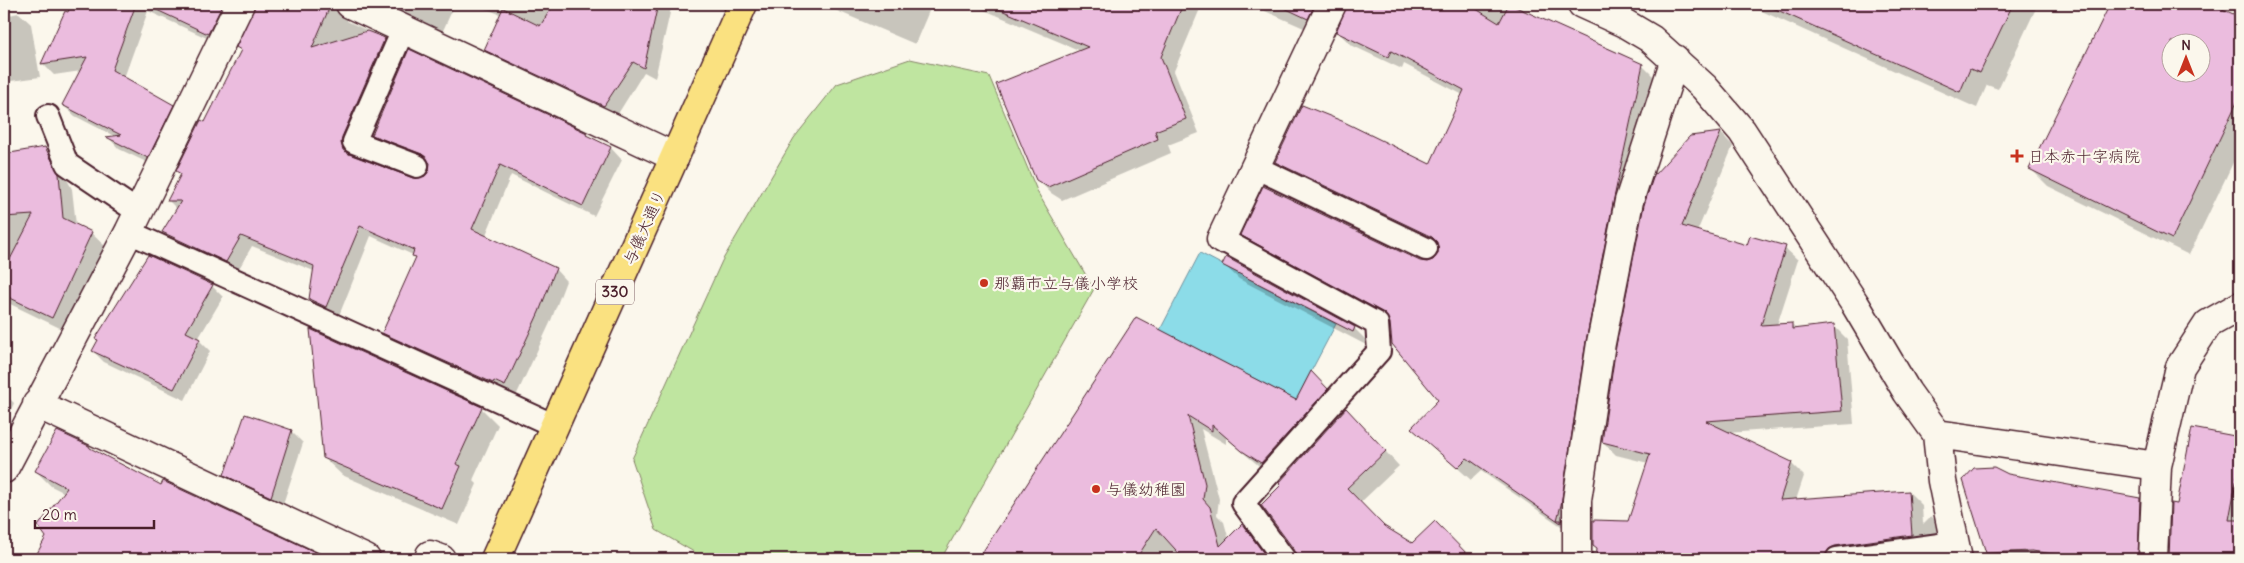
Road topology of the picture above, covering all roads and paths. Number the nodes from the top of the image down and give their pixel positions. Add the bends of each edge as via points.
1 (240, 4) edge
2 (350, 4) edge
3 (743, 4) edge
4 (1332, 4) edge
5 (1582, 4) edge
6 (404, 28) junction
7 (1675, 59) junction
8 (48, 116) dead end
9 (675, 157) junction
10 (417, 166) dead end
11 (1255, 167) junction
12 (134, 222) junction
13 (1221, 239) joint
14 (1426, 249) dead end
15 (2240, 306) edge
16 (37, 404) junction
17 (555, 426) junction
18 (1937, 434) junction
19 (2157, 466) junction
20 (4, 469) edge
21 (1956, 551) edge
22 (366, 559) edge
23 (495, 559) edge
24 (1284, 559) edge
25 (1577, 559) edge
26 (1837, 559) edge
27 (2153, 559) edge

1 - 12 street
2 - 6 street
3 - 9 highway, 与儀大通り / 330
4 - 11 street
5 - 7 street via 1624,23
6 - 9 street
6 - 10 lane via 354,142
7 - 18 street via 1742,131
7 - 25 street via 1629,201 1601,343 1577,500
8 - 12 lane via 67,164
9 - 17 highway, 与儀大通り / 330
11 - 13 street
11 - 14 lane
12 - 16 street
12 - 17 lane
13 - 24 lane via 1377,324 1379,351 1243,503
15 - 19 street via 2208,324 2180,367
16 - 20 street
16 - 22 street
17 - 23 highway, 与儀大通り / 330
18 - 19 street
18 - 21 street via 1942,481
19 - 27 street
21 - 26 lane

